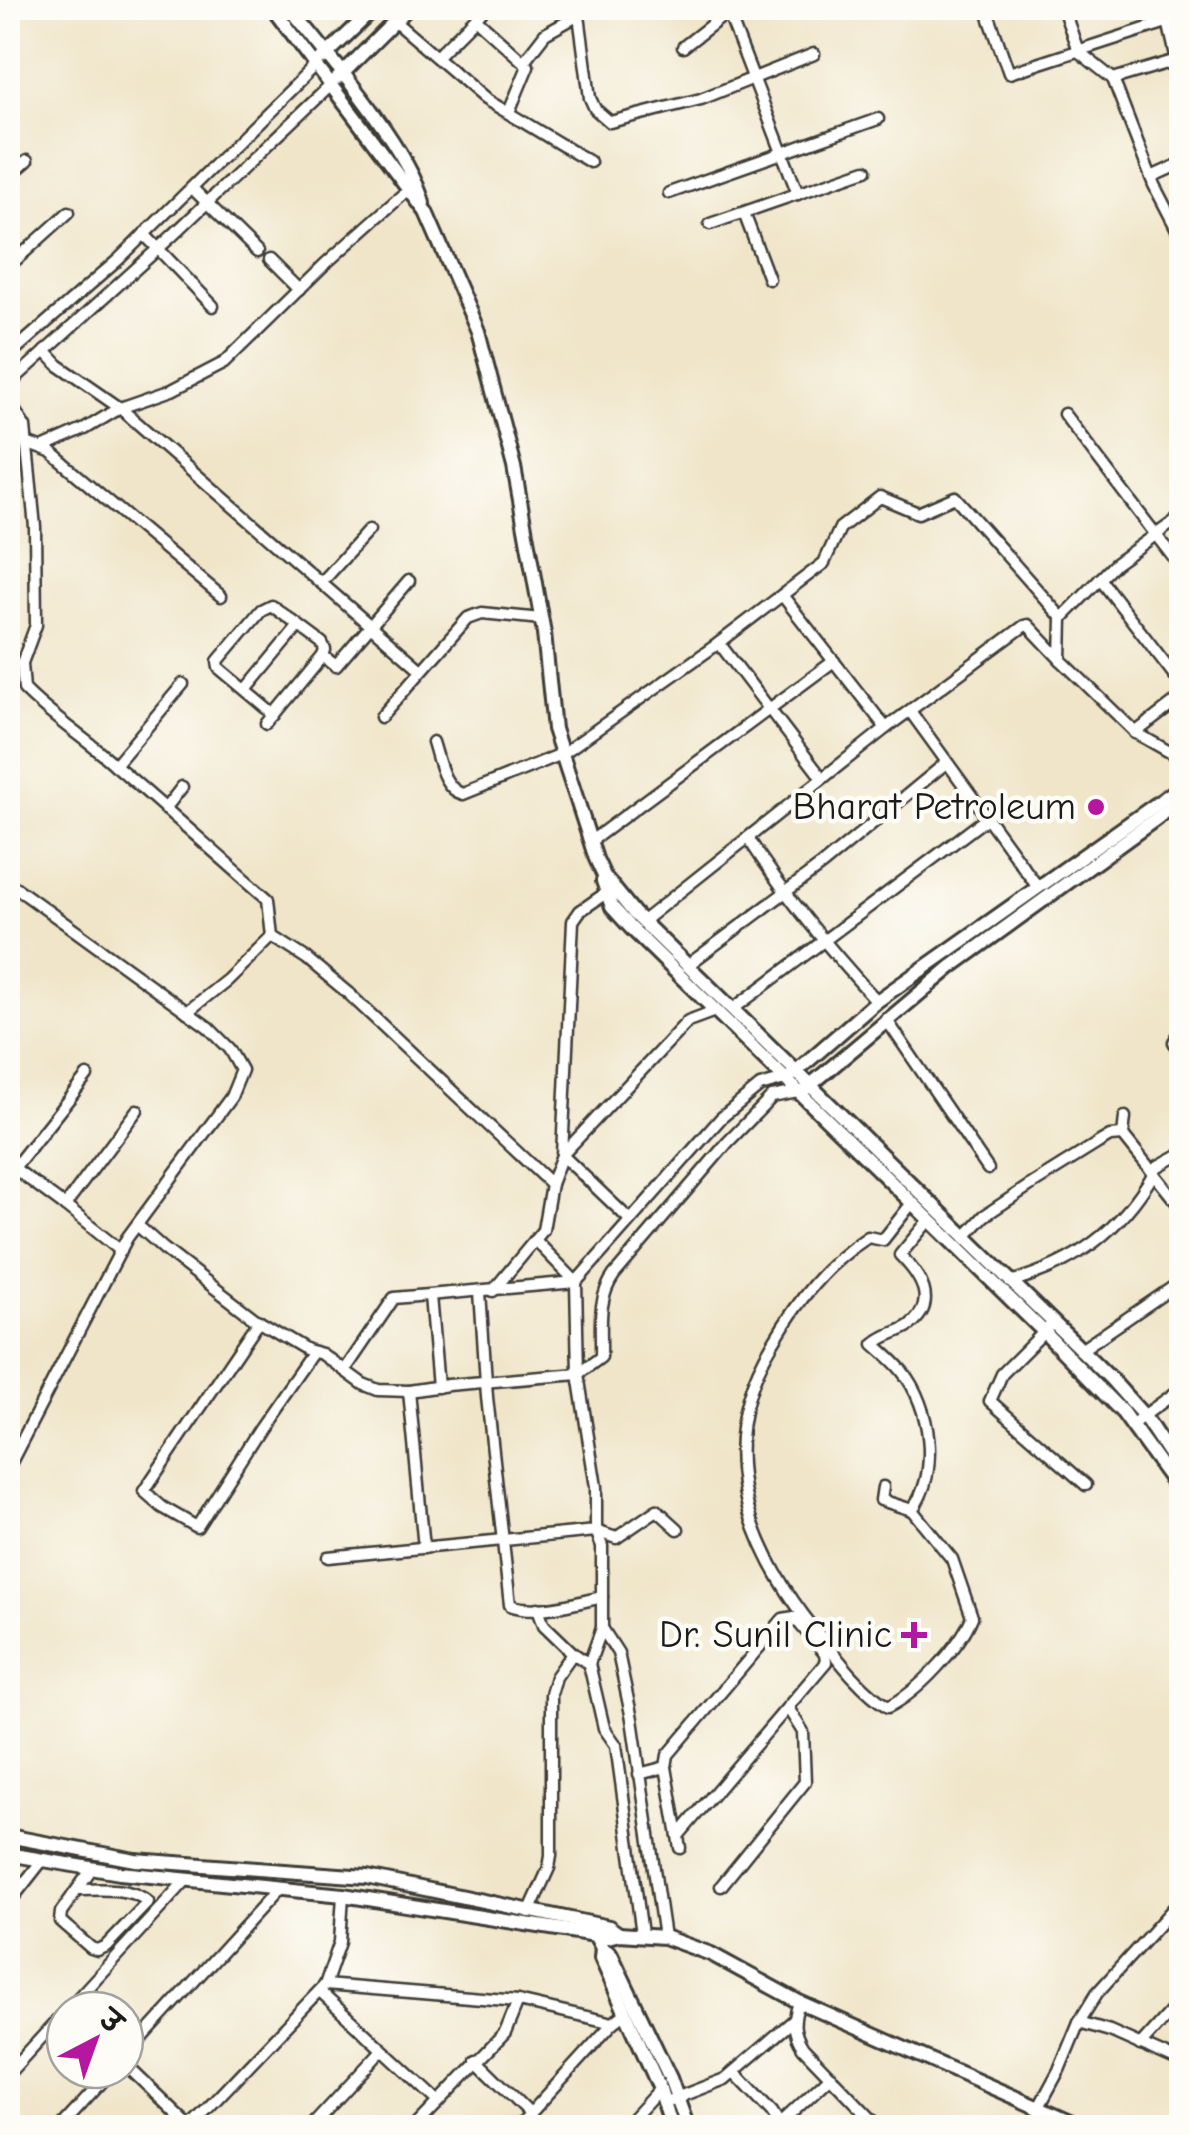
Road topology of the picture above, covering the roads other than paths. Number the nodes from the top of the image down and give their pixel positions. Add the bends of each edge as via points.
1 (273, 8) edge
2 (290, 8) edge
3 (375, 8) edge
4 (486, 8) edge
5 (986, 8) edge
6 (1063, 8) edge
7 (1165, 8) edge
8 (728, 9) edge
9 (579, 11) edge
10 (398, 13) edge
11 (475, 18) junction
12 (1176, 19) edge
13 (682, 46) dead end
14 (1078, 51) junction
15 (814, 54) dead end
16 (437, 56) junction
17 (322, 59) junction
18 (524, 61) junction
19 (1180, 64) edge
20 (337, 79) junction
21 (1113, 79) junction
22 (752, 80) junction
23 (509, 112) junction
24 (878, 118) dead end
25 (782, 154) junction
26 (27, 161) dead end
27 (590, 162) dead end
28 (1182, 164) edge
29 (866, 170) dead end
30 (1151, 177) junction
31 (8, 178) edge
32 (193, 188) junction
33 (412, 189) junction
34 (669, 193) dead end
35 (798, 194) junction
36 (207, 202) junction
37 (69, 212) dead end
38 (744, 212) junction
39 (710, 224) dead end
40 (144, 234) junction
41 (1182, 239) edge
42 (158, 248) junction
43 (256, 252) dead end
44 (269, 260) dead end
45 (8, 267) edge
46 (770, 279) dead end
47 (299, 290) junction
48 (213, 306) dead end
49 (8, 332) edge
50 (19, 346) junction
51 (45, 352) junction
52 (8, 356) edge
53 (8, 385) edge
54 (8, 400) edge
55 (120, 408) junction
56 (1064, 414) dead end
57 (8, 436) edge
58 (26, 441) junction
59 (42, 448) junction
60 (1182, 516) edge
61 (370, 530) dead end
62 (1155, 535) junction
63 (1182, 568) edge
64 (1100, 579) junction
65 (409, 581) dead end
66 (322, 582) junction
67 (782, 595) junction
68 (221, 596) dead end
69 (1062, 618) junction
70 (541, 619) junction
71 (370, 625) junction
72 (299, 626) junction
73 (719, 643) junction
74 (323, 656) junction
75 (1060, 660) junction
76 (834, 662) junction
77 (420, 670) junction
78 (183, 684) dead end
79 (1182, 685) edge
80 (246, 690) junction
81 (1182, 697) edge
82 (769, 709) junction
83 (910, 711) junction
84 (381, 717) dead end
85 (886, 728) junction
86 (1135, 733) junction
87 (432, 742) dead end
88 (562, 754) junction
89 (1182, 760) edge
90 (946, 763) junction
91 (115, 765) junction
92 (822, 778) junction
93 (1182, 786) edge
94 (182, 787) dead end
95 (1182, 800) edge
96 (165, 809) junction
97 (986, 818) junction
98 (748, 838) junction
99 (591, 841) junction
100 (8, 882) edge
101 (610, 891) junction
102 (1041, 892) junction
103 (784, 893) junction
104 (643, 921) junction
105 (272, 936) junction
106 (822, 942) junction
107 (688, 965) junction
108 (877, 1001) junction
109 (733, 1009) junction
110 (715, 1011) junction
111 (187, 1012) junction
112 (886, 1019) junction
113 (1182, 1029) edge
114 (1182, 1055) edge
115 (792, 1075) junction
116 (88, 1076) dead end
117 (804, 1089) junction
118 (137, 1110) dead end
119 (1125, 1117) dead end
120 (1123, 1135) junction
121 (1182, 1153) edge
122 (562, 1155) junction
123 (988, 1169) dead end
124 (1152, 1172) junction
125 (551, 1184) junction
126 (912, 1203) junction
127 (65, 1206) junction
128 (1182, 1209) edge
129 (629, 1219) junction
130 (929, 1220) junction
131 (137, 1225) junction
132 (966, 1238) junction
133 (535, 1240) junction
134 (120, 1251) junction
135 (1182, 1281) edge
136 (576, 1282) junction
137 (1010, 1282) junction
138 (493, 1291) junction
139 (480, 1292) junction
140 (430, 1296) junction
141 (259, 1321) junction
142 (1048, 1327) junction
143 (1081, 1350) junction
144 (314, 1352) junction
145 (345, 1370) junction
146 (578, 1374) junction
147 (486, 1382) junction
148 (438, 1388) junction
149 (1182, 1388) edge
150 (409, 1390) junction
151 (1144, 1416) junction
152 (1131, 1425) junction
153 (8, 1468) edge
154 (1182, 1473) edge
155 (1086, 1485) dead end
156 (882, 1486) dead end
157 (1182, 1495) edge
158 (912, 1510) junction
159 (678, 1529) dead end
160 (596, 1532) junction
161 (504, 1539) junction
162 (424, 1548) junction
163 (328, 1557) dead end
164 (602, 1597) junction
165 (538, 1608) junction
166 (602, 1628) junction
167 (573, 1653) junction
168 (589, 1664) junction
169 (788, 1708) junction
170 (634, 1742) junction
171 (616, 1745) junction
172 (666, 1767) junction
173 (639, 1774) junction
174 (8, 1836) edge
175 (8, 1854) edge
176 (41, 1862) junction
177 (92, 1869) junction
178 (120, 1873) junction
179 (150, 1876) junction
180 (186, 1879) junction
181 (721, 1886) dead end
182 (79, 1890) junction
183 (114, 1890) junction
184 (278, 1890) junction
185 (344, 1895) junction
186 (143, 1896) junction
187 (1182, 1899) edge
188 (8, 1904) edge
189 (529, 1912) junction
190 (592, 1929) junction
191 (642, 1934) junction
192 (664, 1937) junction
193 (602, 1948) junction
194 (322, 1988) junction
195 (85, 1990) edge
196 (1182, 1998) edge
197 (518, 2001) junction
198 (799, 2002) junction
199 (626, 2013) junction
200 (794, 2020) junction
201 (1079, 2022) junction
202 (614, 2024) junction
203 (45, 2034) edge
204 (145, 2039) edge
205 (1140, 2046) junction
206 (382, 2050) junction
207 (476, 2060) junction
208 (1182, 2063) edge
209 (734, 2072) junction
210 (8, 2074) edge
211 (831, 2076) junction
212 (145, 2081) edge
213 (95, 2090) edge
214 (667, 2096) junction
215 (438, 2101) junction
216 (1038, 2109) junction
217 (530, 2114) junction
218 (781, 2126) edge
219 (875, 2126) edge
220 (190, 2127) edge
221 (60, 2128) edge
222 (310, 2128) edge
223 (414, 2128) edge
224 (516, 2128) edge
225 (624, 2128) edge
226 (672, 2128) edge
227 (688, 2128) edge
228 (1084, 2128) edge

1 - 17 street
2 - 17 street
3 - 17 street
4 - 11 street
5 - 14 street via 1009,72
6 - 14 street
7 - 12 street
8 - 13 street
8 - 22 street
9 - 18 street via 545,34
9 - 22 street via 590,98 610,122
10 - 16 street
10 - 20 street
11 - 16 street
11 - 18 street
12 - 14 street
12 - 19 street
14 - 21 street
15 - 22 street
16 - 23 street
17 - 20 street
17 - 32 street
18 - 23 street via 528,72
19 - 21 street
20 - 33 street via 386,134
20 - 36 street
21 - 30 street
22 - 25 street
23 - 27 street
24 - 25 street
25 - 34 street
25 - 35 street
26 - 31 street
28 - 30 street
29 - 35 street
30 - 41 street
32 - 36 street
32 - 40 street
33 - 47 street
33 - 70 street via 440,238 491,373
35 - 38 street
36 - 42 street
36 - 43 street
37 - 45 street
38 - 39 street
38 - 46 street
40 - 42 street
40 - 50 street
42 - 48 street
42 - 51 street
44 - 47 street
47 - 55 street via 224,363
49 - 50 street
50 - 52 street
51 - 53 street
51 - 55 street
54 - 58 street
55 - 59 street
55 - 66 street
56 - 62 street
57 - 58 street
58 - 59 street
58 - 91 street via 36,527 36,625 22,663 24,689
59 - 68 street
60 - 62 street
61 - 66 street
62 - 63 street
62 - 64 street
64 - 69 street
64 - 79 street
65 - 71 street
66 - 71 street
67 - 69 street via 824,563 840,528 880,496 918,513 955,497
67 - 73 street
67 - 76 street
69 - 75 street
70 - 77 street via 482,612 468,618
70 - 88 street
71 - 74 street via 336,666
71 - 77 street
72 - 74 street via 324,646
72 - 80 street
72 - 80 street via 268,606 218,661
73 - 82 street
73 - 88 street
74 - 80 street via 272,719
75 - 83 street via 1024,626
75 - 86 street
76 - 82 street
76 - 85 street
77 - 84 street
78 - 91 street
81 - 86 street
82 - 92 street
82 - 99 street
83 - 85 street
83 - 90 street
85 - 92 street
86 - 89 street
87 - 88 street via 447,783 463,794
88 - 99 street
90 - 97 street
90 - 103 street
91 - 96 street
92 - 98 street
93 - 102 street
94 - 96 street
95 - 102 street
96 - 105 street via 268,900
97 - 102 street
97 - 106 street
98 - 103 street
98 - 104 street
99 - 101 street
100 - 111 street
101 - 104 street
101 - 110 street via 622,918
101 - 122 street via 580,911 571,932
102 - 108 street
102 - 112 street
103 - 106 street
103 - 107 street
104 - 107 street
105 - 111 street
105 - 125 street via 348,994
106 - 108 street
106 - 109 street
107 - 109 street
108 - 115 street
109 - 115 street
110 - 115 street
110 - 122 street via 688,1021
111 - 131 street via 230,1049 242,1070 231,1096
112 - 117 street
112 - 123 street
113 - 114 street via 1174,1042
115 - 117 street
115 - 129 street via 760,1086 721,1118
116 - 127 street via 14,1168
117 - 126 street
117 - 132 street
117 - 146 street via 772,1097 607,1284 601,1358
118 - 127 street
119 - 120 street
120 - 124 street
120 - 132 street via 1029,1186 984,1216
121 - 124 street
122 - 125 street
122 - 129 street
124 - 128 street
124 - 137 street via 1132,1210 1112,1230 1048,1270
125 - 133 street
126 - 130 street
126 - 158 street via 883,1240 868,1236 849,1249 797,1302 754,1374 740,1466 757,1536 773,1568 828,1646 888,1706 907,1698 965,1635 972,1618 952,1558
127 - 134 street
129 - 136 street
130 - 142 street
130 - 158 street via 900,1255 925,1290 921,1312 908,1327 874,1344 903,1372 928,1435 930,1464
131 - 134 street
131 - 141 street
132 - 137 street
133 - 136 street
133 - 138 street
134 - 153 street
135 - 143 street
136 - 138 street
136 - 146 street
137 - 142 street
138 - 139 street
139 - 140 street
139 - 147 street
140 - 145 street via 394,1298
140 - 148 street
141 - 144 street
141 - 144 street via 144,1491 197,1527
142 - 143 street
142 - 152 street
142 - 155 street via 1002,1374 990,1401
143 - 151 street
144 - 145 street
145 - 150 street via 378,1390
146 - 147 street
146 - 160 street via 596,1487
147 - 148 street
147 - 161 street
148 - 150 street
149 - 151 street
150 - 162 street
151 - 152 street
151 - 154 street
152 - 157 street
156 - 158 street via 881,1500
159 - 160 street via 657,1510 619,1538
160 - 161 street
160 - 164 street
161 - 162 street
161 - 165 street via 510,1605
162 - 163 street
164 - 165 street
164 - 166 street
165 - 167 street via 544,1625
166 - 168 street
166 - 170 street via 618,1653
167 - 168 street
167 - 189 street via 552,1687 550,1868
168 - 171 street via 604,1728
169 - 172 street via 679,1842
169 - 172 street via 826,1658 790,1615 668,1755
169 - 181 street via 803,1732 805,1782
170 - 171 street
170 - 173 street
171 - 191 street
172 - 173 street
173 - 192 street
174 - 189 street via 135,1860 366,1878
175 - 176 street
176 - 177 street
176 - 188 street
177 - 178 street
177 - 182 street
178 - 179 street
178 - 183 street
179 - 180 street
179 - 186 street
180 - 184 street
180 - 195 street
182 - 183 street
182 - 186 street via 60,1922 96,1950 144,1909
183 - 186 street
184 - 185 street
184 - 204 street
185 - 190 street
185 - 194 street via 340,1942
187 - 201 street via 1097,1992
189 - 190 street
190 - 191 street
190 - 193 street
191 - 192 street
192 - 198 street via 711,1954
193 - 199 street
193 - 214 street via 611,1954
194 - 197 street
194 - 206 street
194 - 220 street
196 - 205 street
197 - 202 street
197 - 207 street via 504,2033
198 - 200 street
198 - 216 street
199 - 202 street
199 - 214 street
200 - 209 street
200 - 211 street via 803,2048
201 - 205 street
201 - 216 street
202 - 217 street
203 - 210 street
205 - 208 street
206 - 215 street
206 - 222 street
207 - 215 street
207 - 217 street
209 - 214 street
209 - 218 street
211 - 218 street
211 - 219 street
212 - 220 street
213 - 221 street
214 - 225 street
214 - 226 street
214 - 227 street
215 - 223 street
216 - 228 street
217 - 224 street

